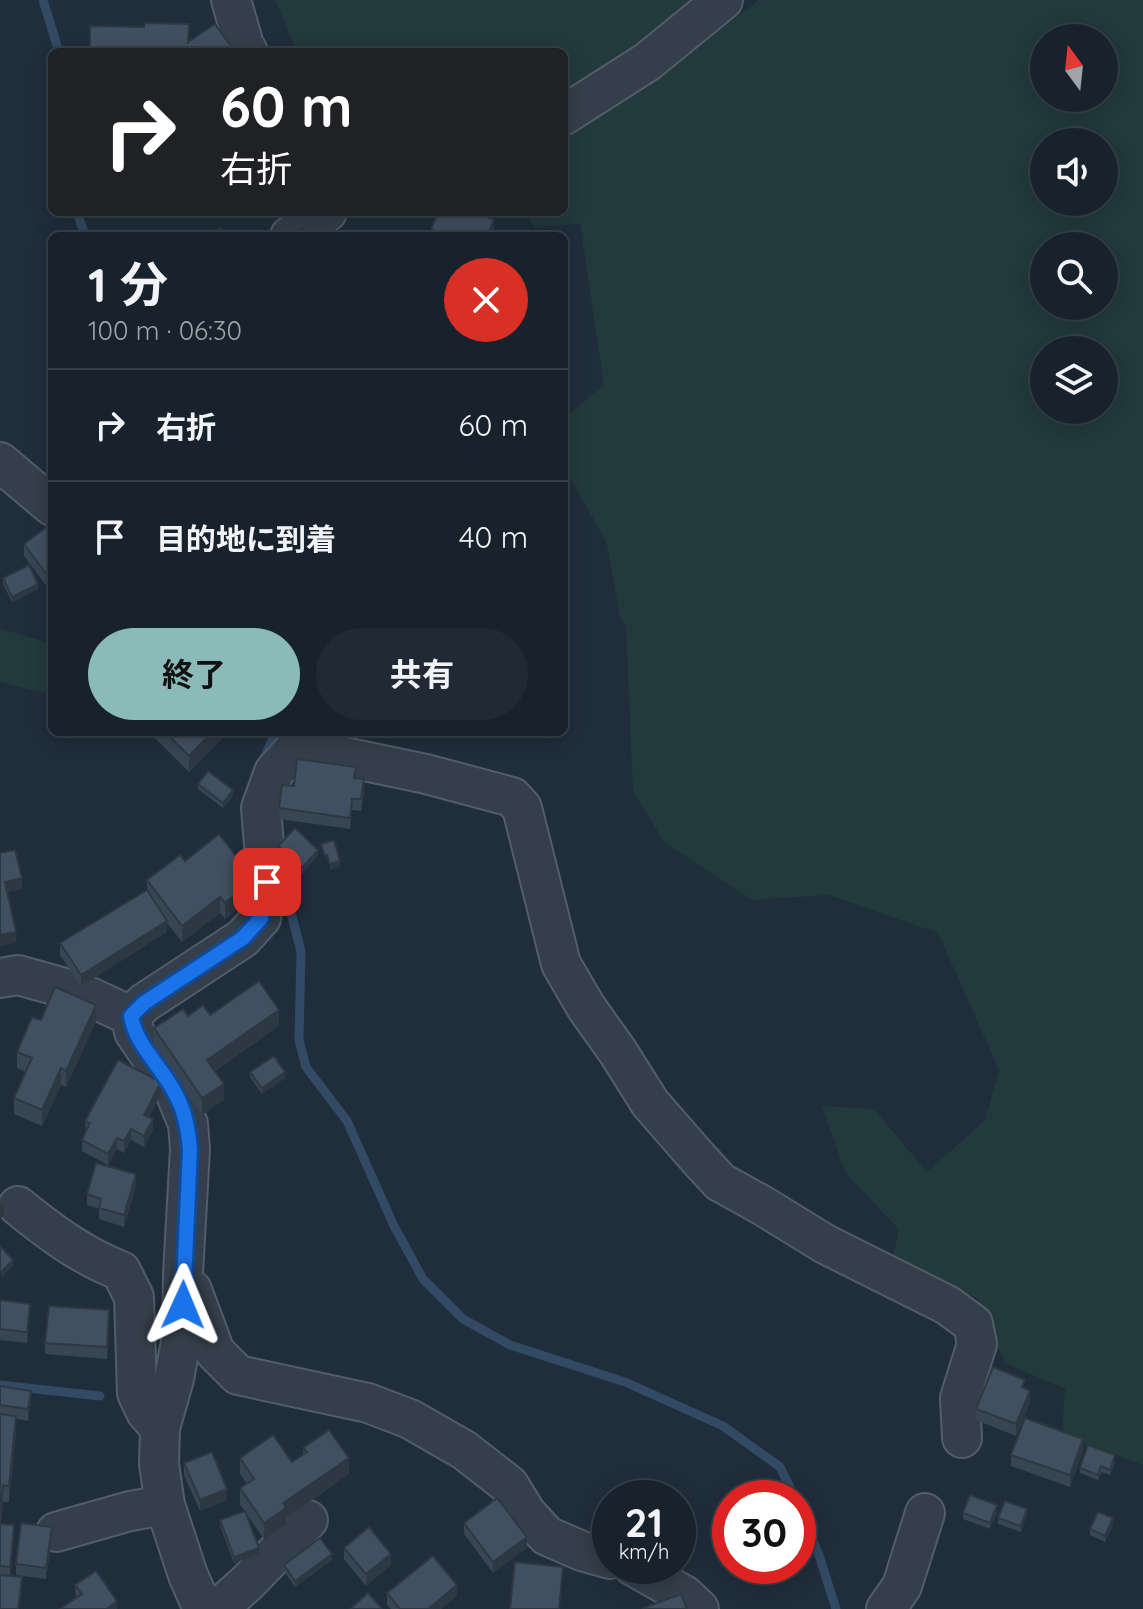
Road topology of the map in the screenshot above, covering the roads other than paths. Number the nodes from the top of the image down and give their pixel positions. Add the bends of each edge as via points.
1 (231, 0) edge
2 (723, 0) edge
3 (246, 48) edge
4 (568, 112) edge
5 (321, 216) edge
6 (296, 232) edge
7 (0, 462) edge
8 (48, 503) edge
9 (307, 738) edge
10 (0, 978) edge
11 (131, 1016) junction
12 (18, 1206) dead end
13 (183, 1274) junction
14 (160, 1428) junction
15 (962, 1438) dead end
16 (165, 1505) junction
17 (925, 1513) dead end
18 (308, 1520) dead end
19 (56, 1532) dead end
20 (592, 1554) edge
21 (665, 1584) edge
22 (203, 1609) edge
23 (218, 1609) edge
24 (699, 1609) edge
25 (886, 1609) edge

1 - 3 street
2 - 4 street via 647,62
5 - 6 street
7 - 8 street
9 - 11 street via 274,772 261,808 267,882 261,918 243,938
9 - 15 street via 340,756 512,797 522,808 531,838 561,964 650,1103 698,1158 720,1182 973,1324 977,1344 960,1398
10 - 11 street via 18,975 79,992
11 - 13 street via 134,1032 175,1092 188,1124
12 - 14 street via 54,1235 121,1271 134,1297 137,1393
13 - 14 street via 182,1336
13 - 20 street via 215,1352 238,1375 368,1403 410,1419 464,1450 509,1485 547,1536
14 - 16 street
16 - 19 street
16 - 22 street
17 - 25 street via 902,1586
18 - 23 street
21 - 24 street

